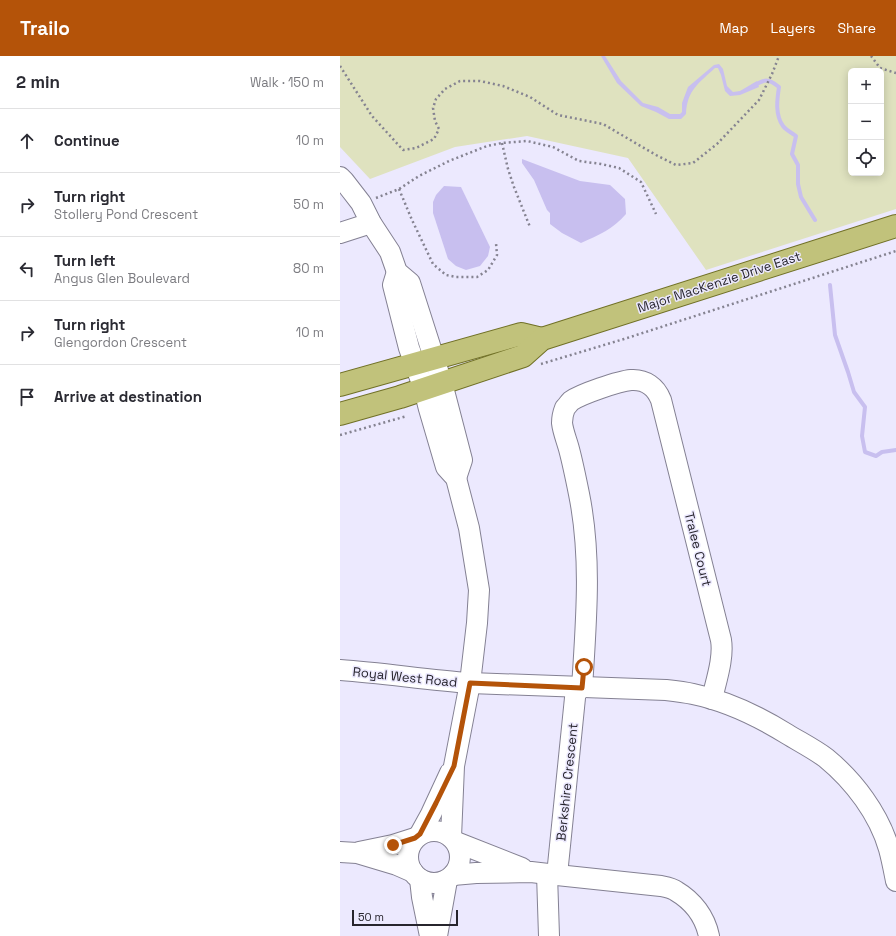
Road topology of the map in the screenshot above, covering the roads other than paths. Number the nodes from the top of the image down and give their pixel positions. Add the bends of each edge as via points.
1 (340, 177) edge
2 (371, 223) junction
3 (896, 226) edge
4 (340, 233) edge
5 (542, 338) junction
6 (424, 361) junction
7 (340, 385) edge
8 (433, 386) junction
9 (661, 400) joint
10 (340, 414) edge
11 (340, 670) edge
12 (470, 683) junction
13 (579, 688) junction
14 (712, 699) junction
15 (454, 766) junction
16 (417, 836) junction
17 (454, 839) junction
18 (349, 852) edge
19 (545, 874) junction
20 (416, 876) junction
21 (450, 877) junction
22 (896, 882) edge
23 (430, 936) edge
24 (438, 936) edge
25 (549, 936) edge
26 (709, 936) edge

1 - 2 street via 361,203
2 - 4 street
2 - 6 street via 390,252 397,272 410,283
3 - 5 main road, Major MacKenzie Drive East
5 - 6 main road, Major MacKenzie Drive East via 521,334
5 - 8 main road, Major MacKenzie Drive East via 523,356
6 - 7 main road, Major MacKenzie Drive East
6 - 8 street
8 - 10 main road, Major MacKenzie Drive East
8 - 12 street via 429,409 446,467 456,478 469,528 479,590
9 - 13 street, Berkshire Crescent via 654,387 637,380 626,380 578,397 570,402 563,416 562,423 580,497 586,557 586,617
9 - 14 street, Tralee Court via 721,642 721,655
11 - 12 street, Royal West Road
12 - 13 street, Royal West Road
12 - 15 street
13 - 14 street, Royal West Road via 666,690
13 - 19 street, Berkshire Crescent
14 - 22 street, Royal West Road via 736,707 777,728 820,754 846,777 864,799 877,821 889,848
15 - 16 street via 431,814
15 - 17 street
16 - 17 street via 436,830
16 - 18 street via 393,845
16 - 20 street via 408,851 409,866
17 - 19 street
17 - 21 street via 460,850 460,859 458,868
18 - 20 street via 397,865
19 - 21 street via 476,873
19 - 25 street, Berkshire Crescent
19 - 26 street via 661,886 675,890 701,915
20 - 21 street via 429,883 438,883
20 - 23 street
21 - 24 street

